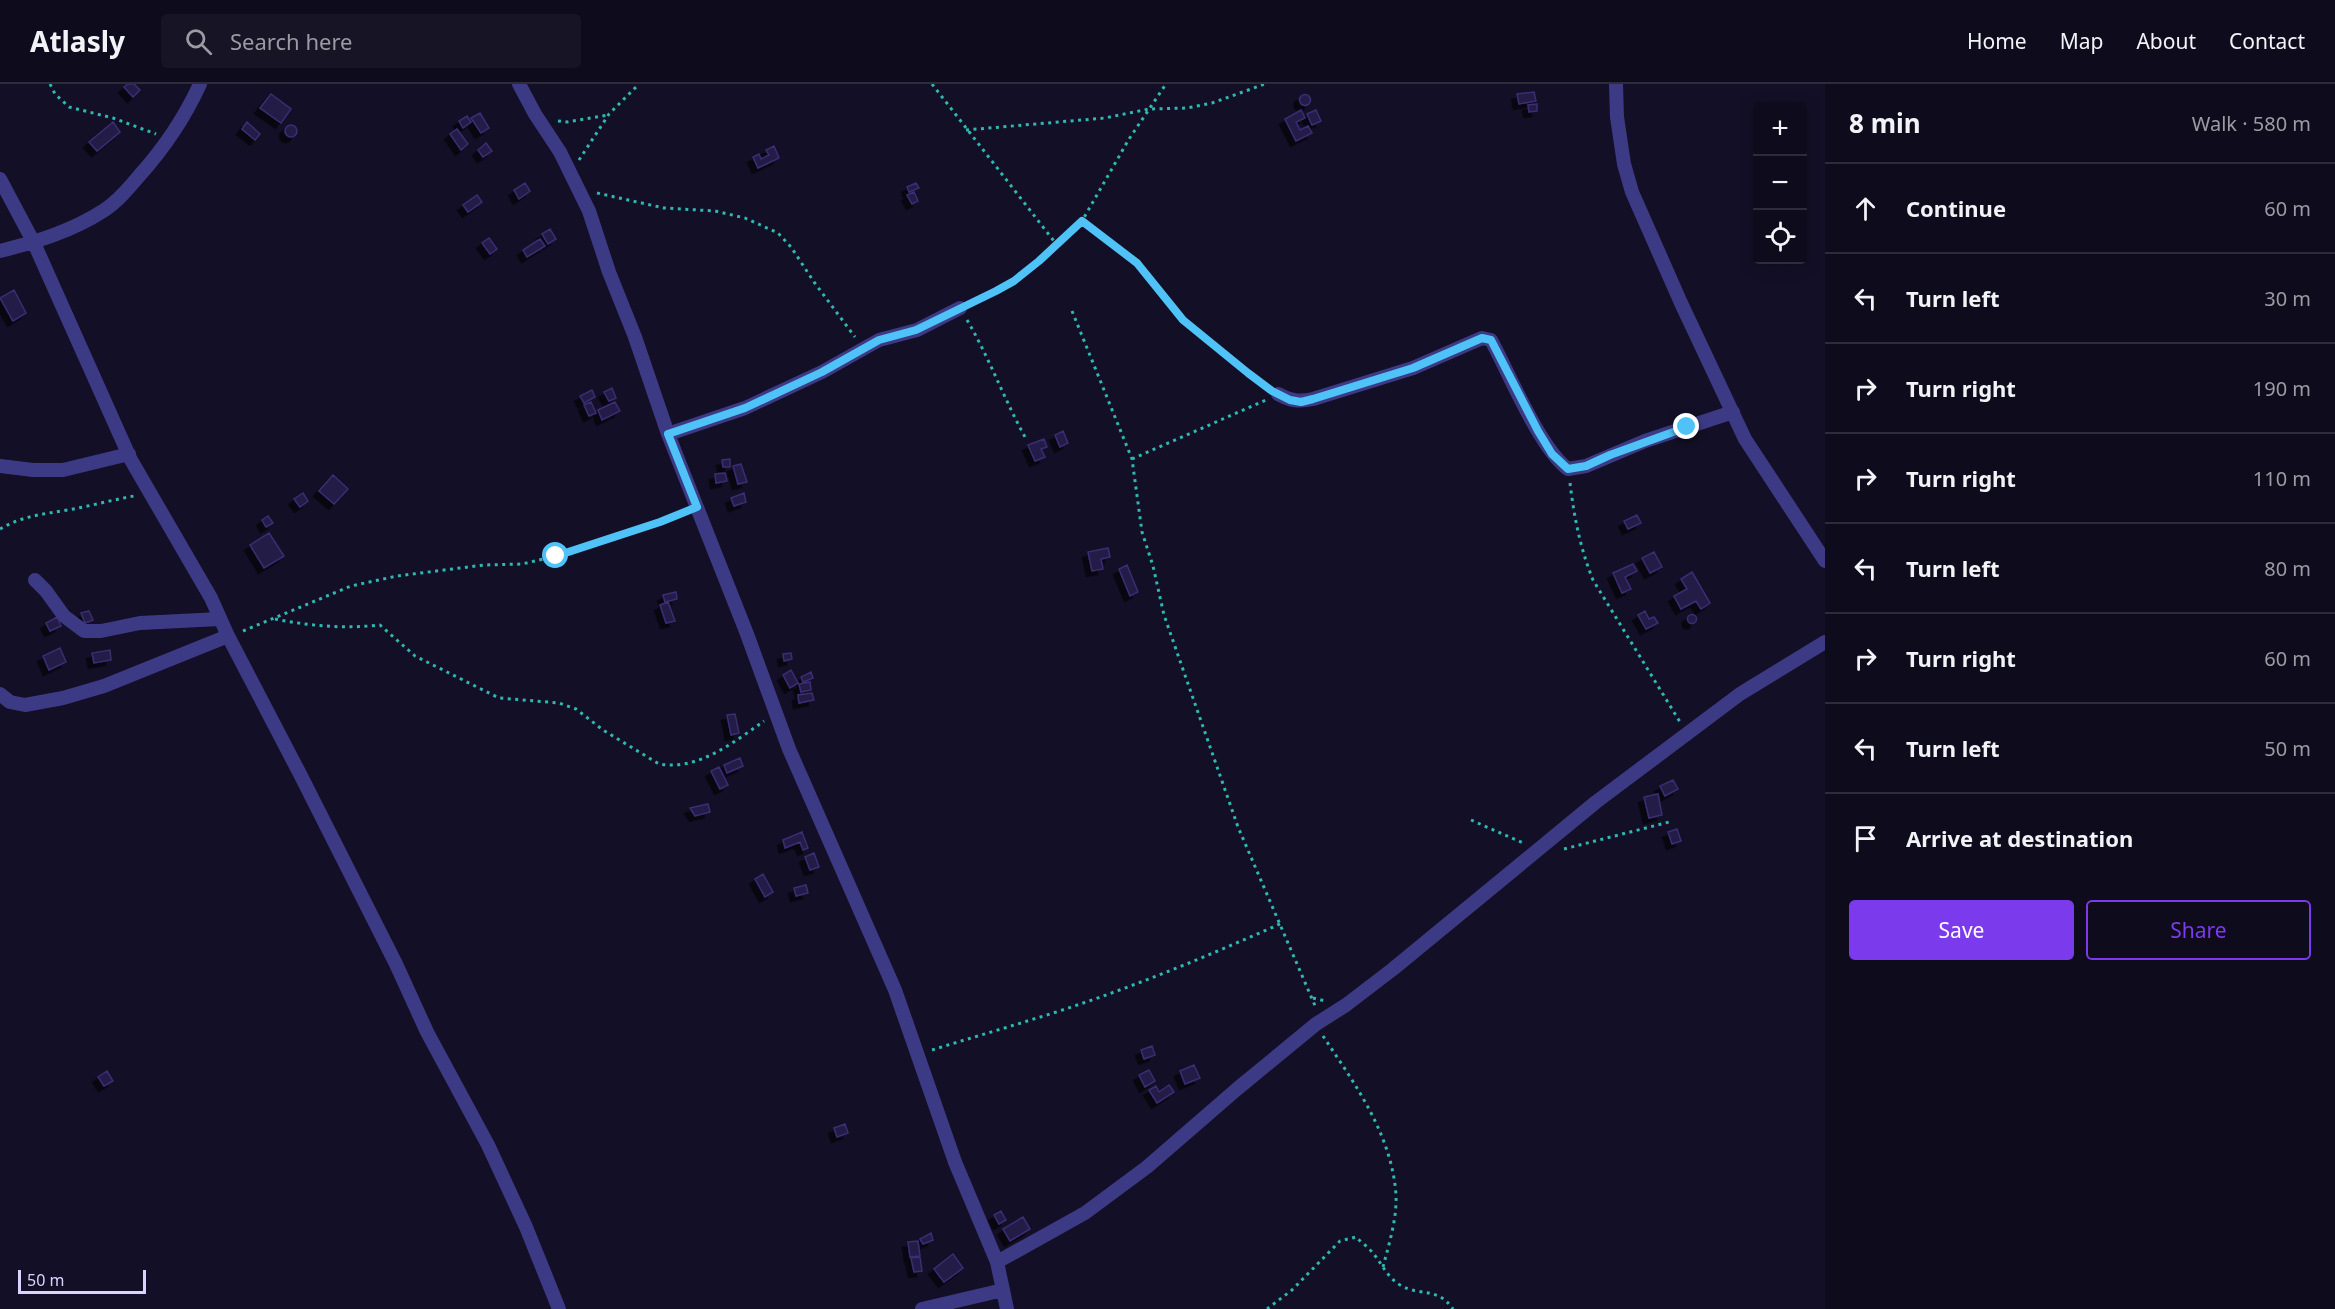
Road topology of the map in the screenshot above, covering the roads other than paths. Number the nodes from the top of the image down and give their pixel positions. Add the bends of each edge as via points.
1 (200, 84) edge
2 (519, 84) edge
3 (1616, 84) edge
4 (0, 179) edge
5 (34, 243) junction
6 (0, 250) edge
7 (960, 308) road end
8 (1278, 394) road end
9 (1733, 412) junction
10 (668, 434) junction
11 (129, 454) junction
12 (0, 466) edge
13 (1825, 561) edge
14 (35, 580) dead end
15 (220, 619) junction
16 (228, 636) junction
17 (1825, 642) edge
18 (0, 694) edge
19 (997, 1262) junction
20 (1003, 1290) junction
21 (559, 1309) edge
22 (922, 1309) edge
23 (1007, 1309) edge

1 - 5 street via 170,140 122,196 77,226
2 - 10 street via 580,191
3 - 9 street via 1617,117 1632,192
4 - 5 street
5 - 6 street
5 - 11 street
7 - 10 street via 916,330 879,340 745,408
8 - 9 street via 1301,402 1313,399 1413,368 1487,338 1547,446 1568,469 1586,466 1645,441
9 - 13 street via 1745,439
10 - 19 street via 807,791 878,948 955,1162
11 - 12 street via 63,470
11 - 15 street
14 - 15 street via 64,616 84,631 101,632 140,623
15 - 16 street
16 - 18 street via 104,686 63,698 25,705 10,702
16 - 21 street via 488,1145
17 - 19 street via 1740,694 1596,802 1393,969 1319,1023 1147,1167 1085,1213
19 - 20 street
20 - 22 street
20 - 23 street

